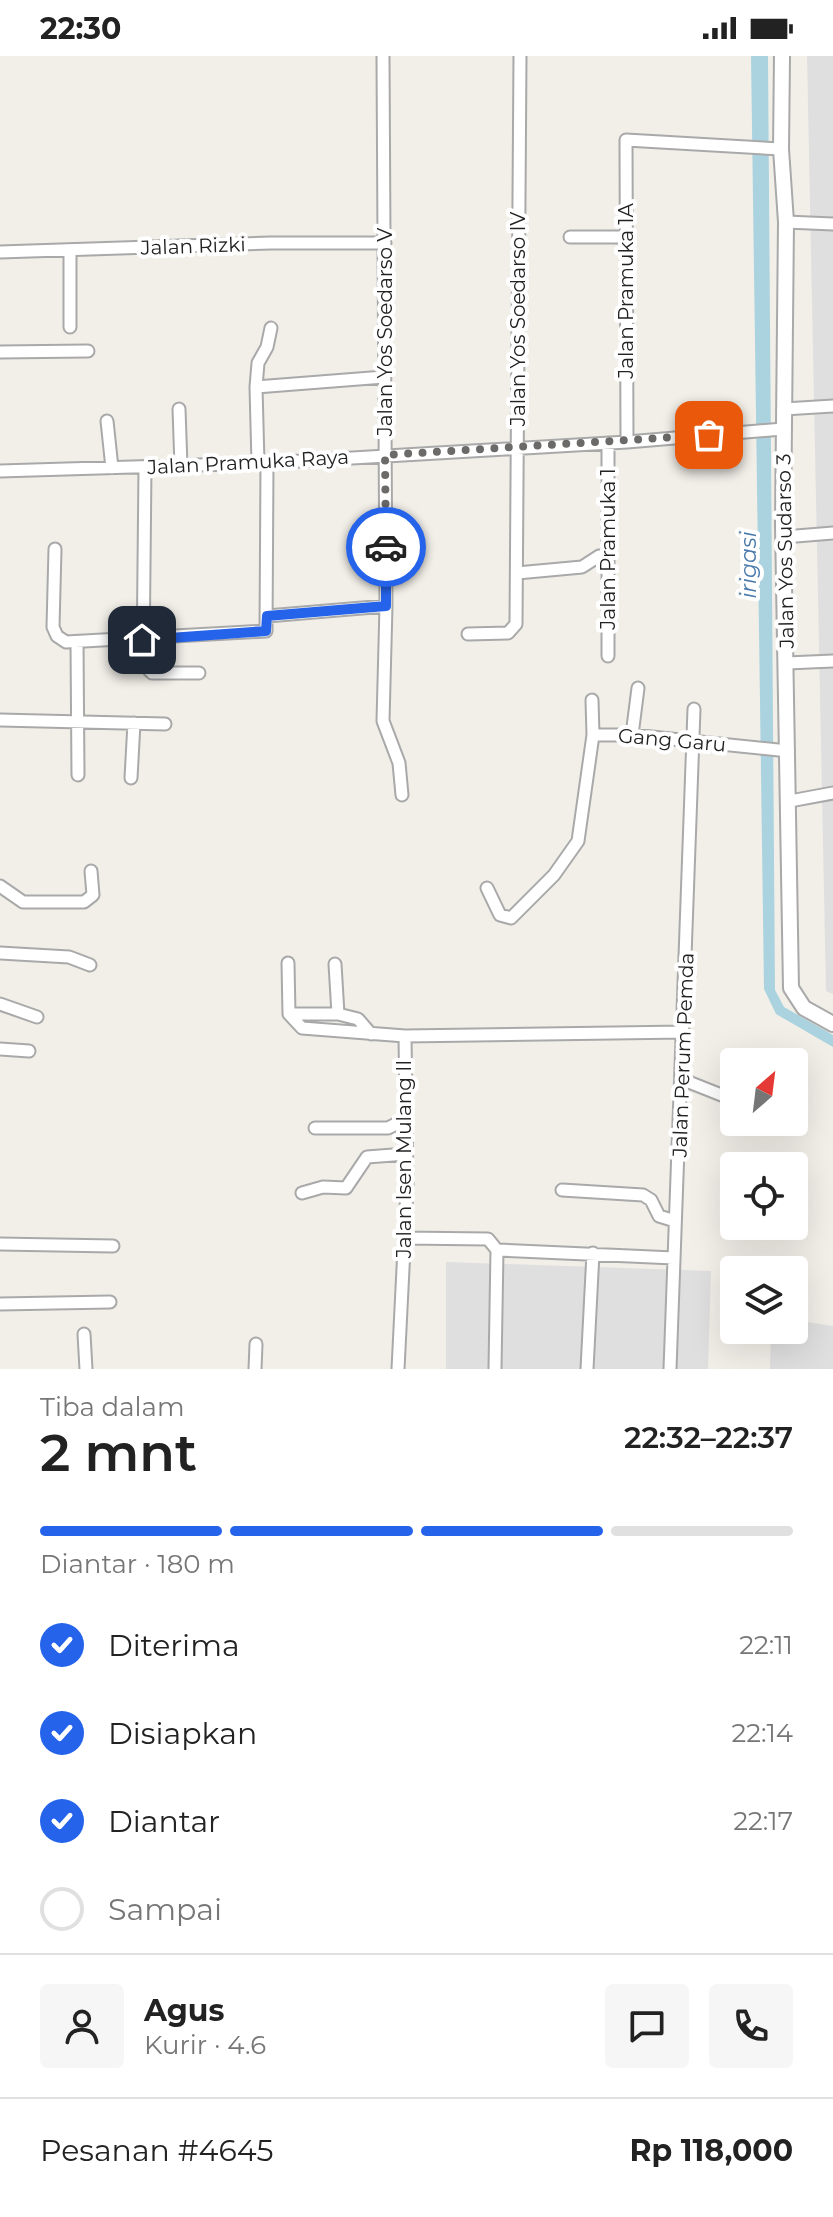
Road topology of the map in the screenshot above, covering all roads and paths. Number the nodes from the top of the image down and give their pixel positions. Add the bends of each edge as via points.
1 (383, 56) edge
2 (520, 56) edge
3 (782, 56) edge
4 (775, 149) junction
5 (786, 222) junction
6 (833, 224) edge
7 (570, 237) dead end
8 (626, 237) junction
9 (385, 243) junction
10 (70, 251) junction
11 (0, 252) edge
12 (70, 327) dead end
13 (271, 328) dead end
14 (88, 351) dead end
15 (0, 352) edge
16 (384, 377) junction
17 (256, 387) junction
18 (833, 406) edge
19 (179, 409) dead end
20 (784, 409) junction
21 (107, 421) dead end
22 (782, 429) junction
23 (627, 442) junction
24 (608, 443) junction
25 (517, 448) junction
26 (385, 455) junction
27 (262, 463) junction
28 (181, 466) junction
29 (145, 467) junction
30 (112, 468) junction
31 (0, 471) edge
32 (784, 531) junction
33 (833, 533) edge
34 (55, 549) dead end
35 (608, 556) junction
36 (517, 573) junction
37 (386, 606) junction
38 (267, 616) junction
39 (468, 634) dead end
40 (142, 640) junction
41 (77, 642) junction
42 (608, 656) dead end
43 (833, 661) edge
44 (787, 663) junction
45 (199, 673) dead end
46 (638, 688) dead end
47 (592, 700) dead end
48 (694, 709) dead end
49 (0, 720) edge
50 (79, 722) junction
51 (134, 723) junction
52 (165, 724) dead end
53 (593, 735) junction
54 (632, 735) junction
55 (694, 741) junction
56 (783, 751) junction
57 (78, 775) dead end
58 (131, 778) dead end
59 (833, 793) edge
60 (402, 795) dead end
61 (790, 801) junction
62 (91, 871) dead end
63 (0, 886) edge
64 (487, 888) dead end
65 (0, 953) edge
66 (288, 963) dead end
67 (335, 964) dead end
68 (90, 965) dead end
69 (0, 1004) edge
70 (289, 1014) junction
71 (338, 1014) junction
72 (37, 1017) dead end
73 (833, 1024) edge
74 (684, 1032) junction
75 (371, 1034) junction
76 (405, 1036) junction
77 (0, 1049) edge
78 (29, 1051) dead end
79 (681, 1079) junction
80 (720, 1094) edge
81 (406, 1119) junction
82 (315, 1128) dead end
83 (406, 1154) junction
84 (562, 1190) dead end
85 (302, 1193) dead end
86 (675, 1221) junction
87 (404, 1238) junction
88 (0, 1244) edge
89 (113, 1246) dead end
90 (497, 1250) junction
91 (593, 1253) junction
92 (674, 1258) junction
93 (110, 1302) dead end
94 (0, 1304) edge
95 (84, 1334) dead end
96 (256, 1344) dead end
97 (86, 1369) edge
98 (255, 1369) edge
99 (398, 1369) edge
100 (495, 1369) edge
101 (587, 1369) edge
102 (670, 1369) edge

1 - 9 street, Jalan Yos Soedarso V
2 - 25 street, Jalan Yos Soedarso IV
3 - 4 street, Jalan Yos Sudarso 3
4 - 5 street, Jalan Yos Sudarso 3
4 - 8 street, Jalan Pramuka 1A via 626,140
5 - 6 street
5 - 20 street, Jalan Yos Sudarso 3
7 - 8 street
8 - 23 street, Jalan Pramuka 1A
9 - 10 street, Jalan Rizki
9 - 16 street, Jalan Yos Soedarso V
10 - 11 street, Jalan Rizki
10 - 12 street
13 - 17 street via 257,366
14 - 15 street
16 - 17 street
16 - 26 street, Jalan Yos Soedarso V
17 - 27 street
18 - 20 street
19 - 28 street
20 - 22 street, Jalan Yos Sudarso 3
21 - 30 street
22 - 23 street, Jalan Pramuka Raya
22 - 32 street, Jalan Yos Sudarso 3
23 - 24 street, Jalan Pramuka Raya
24 - 25 street, Jalan Pramuka Raya
24 - 35 street, Jalan Pramuka 1
25 - 26 street, Jalan Pramuka Raya
25 - 36 street, Jalan Yos Soedarso IV
26 - 27 street, Jalan Pramuka Raya
26 - 37 street, Jalan Yos Soedarso V
27 - 28 street, Jalan Pramuka Raya
27 - 38 street
28 - 29 street, Jalan Pramuka Raya
29 - 30 street, Jalan Pramuka Raya
29 - 40 street
30 - 31 street, Jalan Pramuka Raya
32 - 33 street
32 - 44 street, Jalan Yos Sudarso 3
34 - 41 street via 54,632 61,640
35 - 36 street via 582,567
35 - 42 street, Jalan Pramuka 1
36 - 39 street, Jalan Yos Soedarso IV via 515,628 508,633
37 - 38 street
37 - 60 street, Jalan Yos Soedarso V via 383,721 399,763
38 - 40 street via 266,631
40 - 41 street
40 - 45 street via 148,671
41 - 50 street
43 - 44 street
44 - 56 street, Jalan Yos Sudarso 3
46 - 54 street
47 - 53 street
48 - 55 street, Jalan Perum Pemda
49 - 50 street
50 - 51 street
50 - 57 street
51 - 52 street
51 - 58 street
53 - 54 street, Gang Garu
53 - 64 street, Gang Garu via 581,831 565,861 511,918 500,915
54 - 55 street, Gang Garu
55 - 56 street, Gang Garu
55 - 74 street, Jalan Perum Pemda
56 - 61 street, Jalan Yos Sudarso 3
59 - 61 street
61 - 73 street, Jalan Yos Sudarso 3 via 791,988 804,1008
62 - 63 street via 93,895 84,902 23,902
65 - 68 street via 69,957
66 - 70 street
67 - 71 street
69 - 72 street
70 - 71 street
70 - 75 street via 308,1031
71 - 75 street via 358,1019
74 - 76 street, Jalan Isen Mulang II
74 - 79 street, Jalan Perum Pemda
75 - 76 street
76 - 81 street, Jalan Isen Mulang II
77 - 78 street
79 - 80 street
79 - 86 street, Jalan Perum Pemda
81 - 82 street via 388,1128
81 - 83 street, Jalan Isen Mulang II
83 - 85 street via 367,1157 346,1188
83 - 87 street, Jalan Isen Mulang II
84 - 86 street via 643,1195 659,1216
86 - 92 street, Jalan Perum Pemda
87 - 90 street via 488,1239
87 - 99 street, Jalan Isen Mulang II
88 - 89 street
90 - 91 street
90 - 100 street
91 - 92 street
91 - 101 street
92 - 102 street, Jalan Perum Pemda
93 - 94 street
95 - 97 street
96 - 98 street

